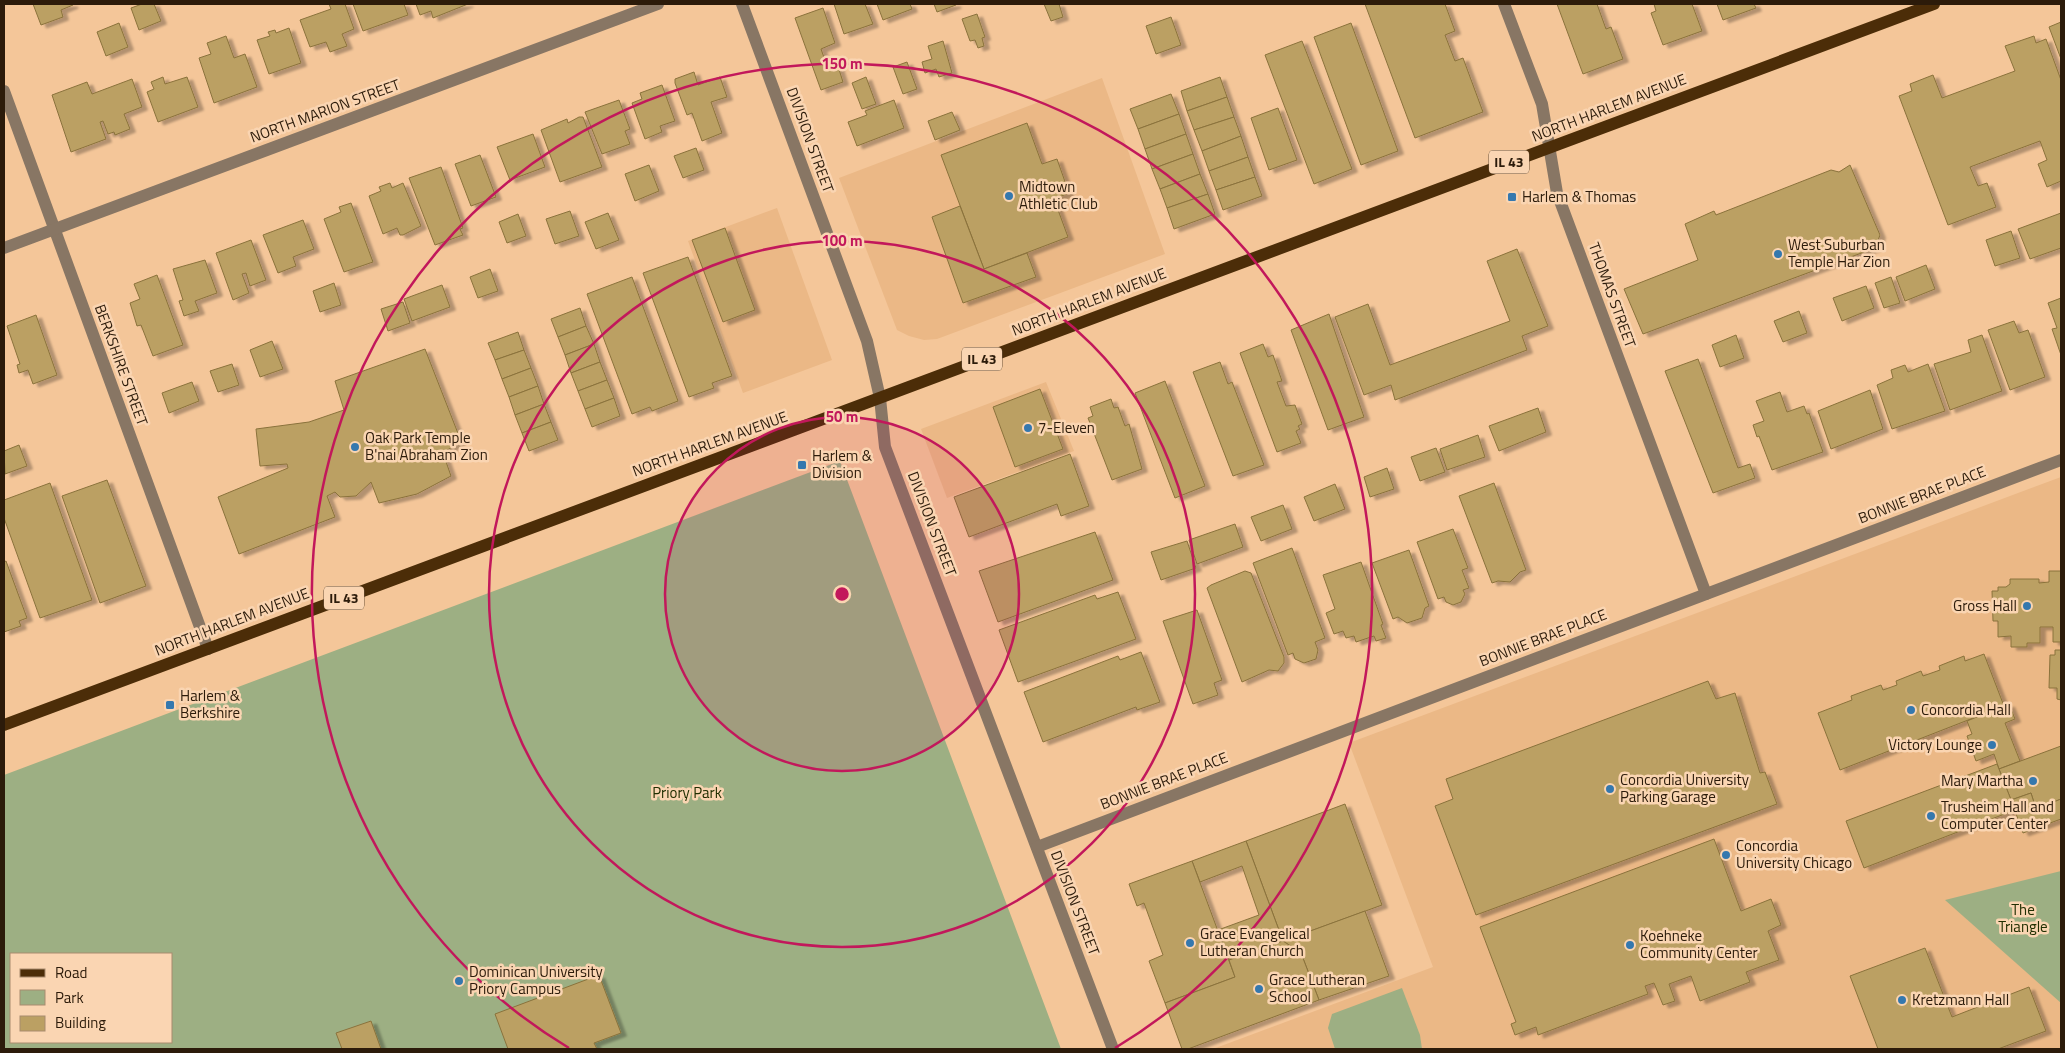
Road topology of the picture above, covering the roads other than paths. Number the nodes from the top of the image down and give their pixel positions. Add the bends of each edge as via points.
1 (658, 4) edge
2 (742, 4) edge
3 (1504, 4) edge
4 (1934, 4) edge
5 (4, 92) edge
6 (1548, 148) junction
7 (54, 229) junction
8 (4, 248) edge
9 (880, 398) junction
10 (2061, 460) edge
11 (1706, 594) junction
12 (208, 649) junction
13 (4, 725) edge
14 (1037, 847) junction
15 (1113, 1049) edge

1 - 7 street, NORTH MARION STREET
2 - 9 street, DIVISION STREET via 867,341
3 - 6 street, THOMAS STREET via 1542,104
4 - 6 main road, NORTH HARLEM AVENUE / IL 43
5 - 7 street, BERKSHIRE STREET
6 - 9 main road, NORTH HARLEM AVENUE / IL 43
6 - 11 street, THOMAS STREET via 1556,193
7 - 8 street, NORTH MARION STREET
7 - 12 street, BERKSHIRE STREET
9 - 12 main road, NORTH HARLEM AVENUE / IL 43
9 - 14 street, DIVISION STREET via 885,447
10 - 11 street, BONNIE BRAE PLACE
11 - 14 street, BONNIE BRAE PLACE
12 - 13 main road, NORTH HARLEM AVENUE / IL 43
14 - 15 street, DIVISION STREET

